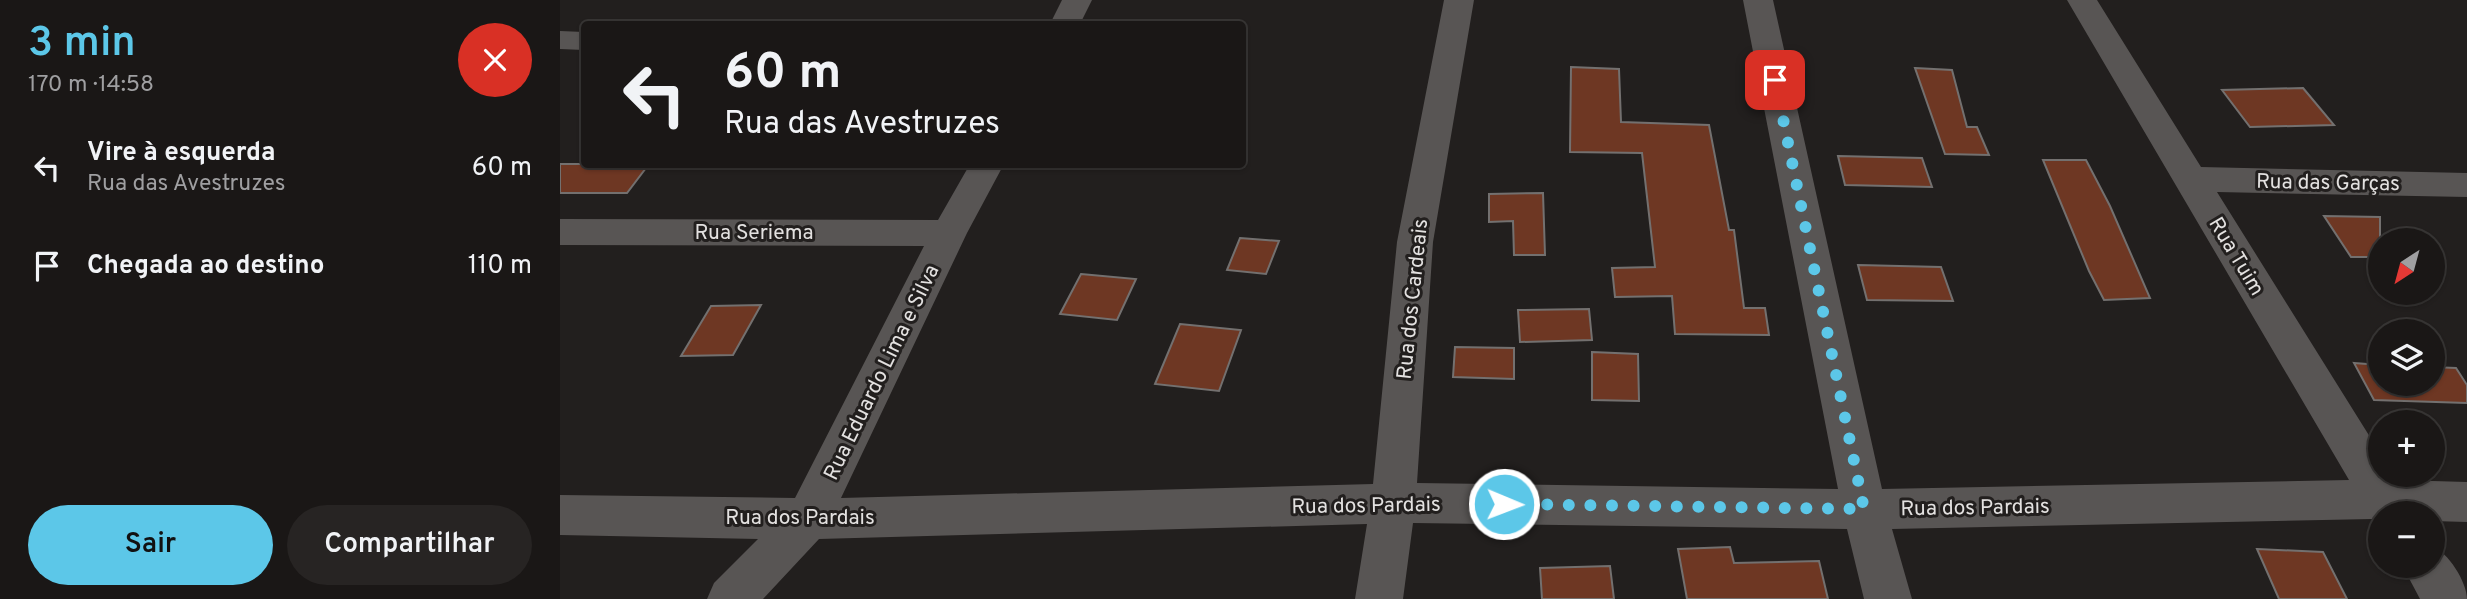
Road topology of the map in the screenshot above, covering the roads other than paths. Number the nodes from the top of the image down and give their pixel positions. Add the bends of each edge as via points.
1 (1077, 0) edge
2 (1459, 0) edge
3 (1758, 0) edge
4 (2082, 0) edge
5 (1066, 21) edge
6 (560, 40) edge
7 (581, 41) edge
8 (986, 168) edge
9 (2190, 179) junction
10 (2467, 185) edge
11 (560, 232) edge
12 (949, 233) junction
13 (2386, 501) edge
14 (2467, 502) edge
15 (1393, 503) junction
16 (2445, 503) edge
17 (2368, 506) edge
18 (1864, 509) junction
19 (560, 514) edge
20 (808, 519) junction
21 (2433, 578) edge
22 (731, 599) edge
23 (1379, 599) edge
24 (1888, 599) edge
25 (2446, 599) edge

1 - 5 street
2 - 15 street, Rua dos Cardeais via 1415,242
3 - 18 street
4 - 9 street, Rua Tuim
6 - 7 street
8 - 12 street, Rua Eduardo Lima e Silva
9 - 10 street, Rua das Garças
9 - 13 street, Rua Tuim
11 - 12 street, Rua Seriema
12 - 20 street, Rua Eduardo Lima e Silva
14 - 16 street, Rua dos Pardais
15 - 18 street, Rua dos Pardais
15 - 20 street, Rua dos Pardais
15 - 23 street, Rua dos Cardeais
17 - 18 street, Rua dos Pardais
18 - 24 street
19 - 20 street, Rua dos Pardais
20 - 22 street, Rua Eduardo Lima e Silva
21 - 25 street

